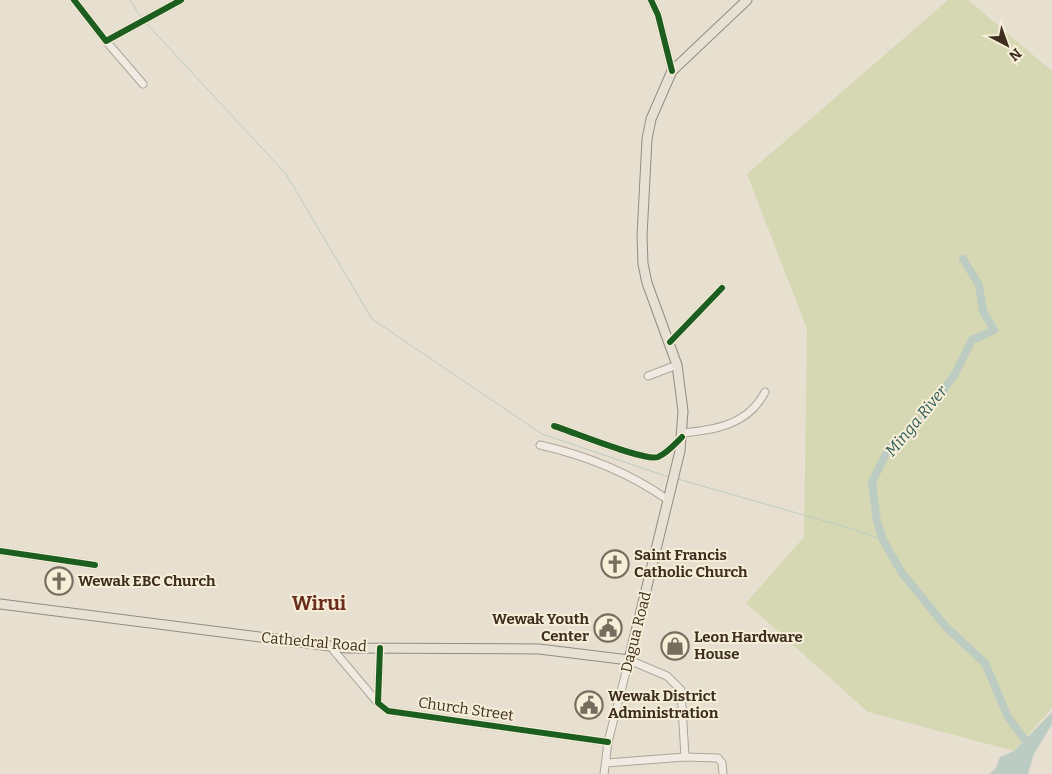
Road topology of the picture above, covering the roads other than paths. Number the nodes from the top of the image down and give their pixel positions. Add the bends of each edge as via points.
1 (74, 0) edge
2 (181, 0) edge
3 (652, 0) edge
4 (747, 0) edge
5 (106, 41) junction
6 (672, 71) junction
7 (143, 84) dead end
8 (722, 288) dead end
9 (670, 342) junction
10 (677, 365) junction
11 (648, 376) dead end
12 (765, 392) dead end
13 (554, 426) dead end
14 (682, 435) junction
15 (540, 445) dead end
16 (668, 500) junction
17 (0, 551) edge
18 (95, 565) dead end
19 (0, 604) edge
20 (330, 646) junction
21 (380, 648) junction
22 (629, 660) junction
23 (378, 703) junction
24 (608, 742) junction
25 (685, 757) junction
26 (606, 762) junction
27 (604, 774) edge
28 (723, 774) edge

1 - 5 street
2 - 5 street
3 - 6 street
4 - 6 main road
5 - 7 street
6 - 9 main road, Dagua Road via 651,119 647,139 642,236 647,283
8 - 9 street
9 - 10 main road, Dagua Road
10 - 11 street
10 - 14 main road, Dagua Road via 683,411
12 - 14 street via 743,419 728,426
13 - 14 street via 650,458 657,457
14 - 16 main road, Dagua Road
15 - 16 street via 614,469 644,483
16 - 22 main road, Dagua Road
17 - 18 street
19 - 20 main road, Cathedral Road
20 - 21 main road, Cathedral Road
20 - 23 street
21 - 22 main road, Cathedral Road via 539,648
21 - 23 street
22 - 24 street, Dagua Road
22 - 25 street via 667,676 681,690
23 - 24 street, Church Street via 388,711
24 - 26 street, Dagua Road
25 - 26 street
25 - 28 street via 718,758
26 - 27 street, Dagua Road

